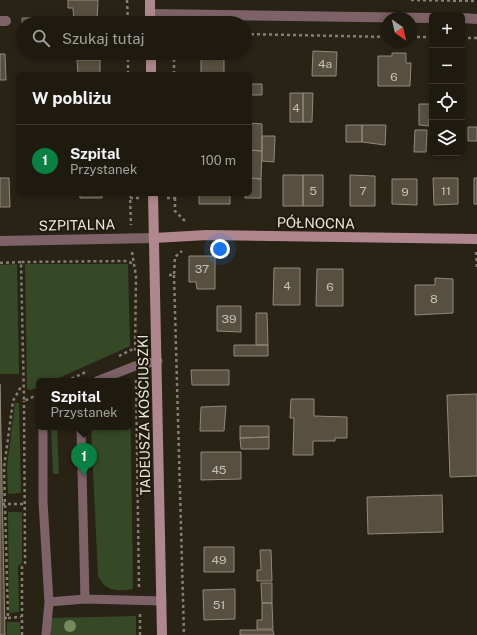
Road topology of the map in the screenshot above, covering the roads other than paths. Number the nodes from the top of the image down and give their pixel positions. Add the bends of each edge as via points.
1 (150, 0) edge
2 (150, 16) edge
3 (429, 18) edge
4 (465, 18) edge
5 (252, 19) edge
6 (477, 19) edge
7 (151, 60) edge
8 (151, 72) edge
9 (153, 196) edge
10 (154, 238) junction
11 (477, 239) edge
12 (0, 241) edge
13 (158, 361) junction
14 (105, 378) edge
15 (43, 430) edge
16 (82, 430) edge
17 (85, 599) junction
18 (162, 601) junction
19 (48, 602) junction
20 (46, 635) edge
21 (162, 635) edge

1 - 2 street
3 - 5 street
4 - 6 street
7 - 8 street
9 - 10 street, TADEUSZA KOŚCIUSZKI
10 - 11 street, PÓŁNOCNA via 207,235
10 - 12 street, SZPITALNA
10 - 13 street, TADEUSZA KOŚCIUSZKI
13 - 14 lane via 135,366
13 - 18 street, TADEUSZA KOŚCIUSZKI
15 - 19 lane via 43,501
16 - 17 lane
17 - 18 lane
17 - 19 lane
18 - 21 street, TADEUSZA KOŚCIUSZKI
19 - 20 lane

